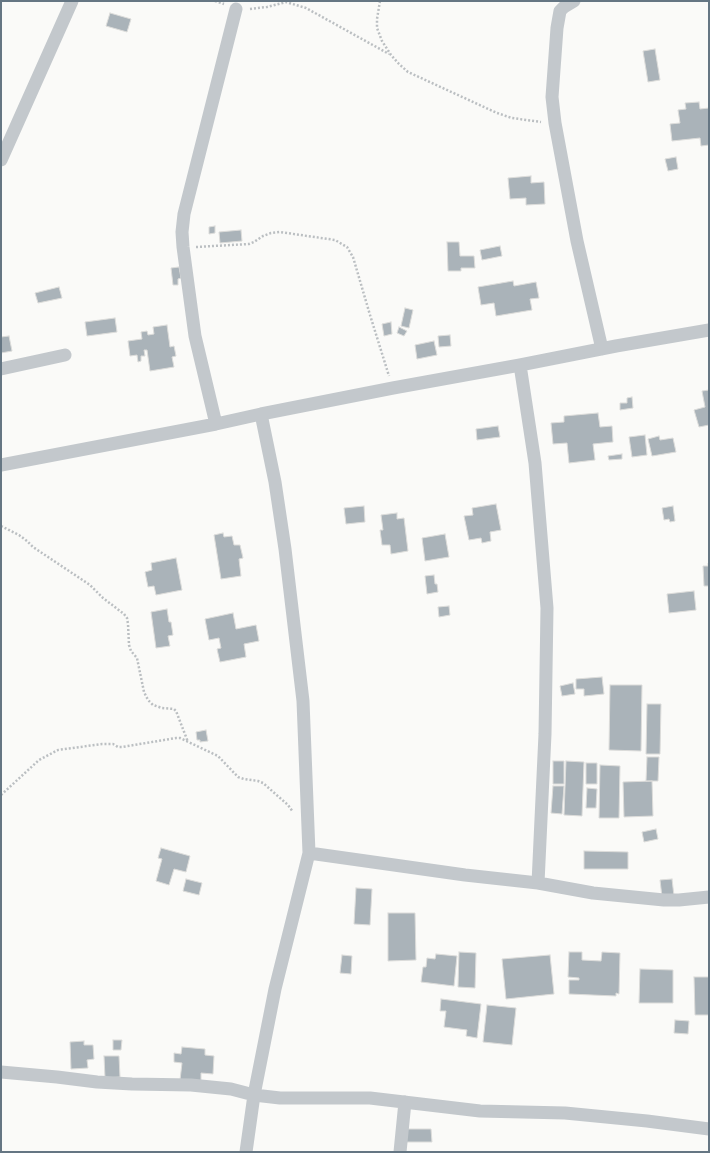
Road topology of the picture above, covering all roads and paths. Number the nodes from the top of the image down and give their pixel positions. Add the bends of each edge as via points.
1 (72, 1) edge
2 (214, 1) edge
3 (380, 1) edge
4 (574, 1) edge
5 (236, 9) junction
6 (391, 55) junction
7 (555, 123) junction
8 (1, 160) edge
9 (183, 247) junction
10 (709, 330) edge
11 (602, 349) junction
12 (65, 355) dead end
13 (520, 365) junction
14 (1, 369) edge
15 (393, 388) junction
16 (261, 414) junction
17 (216, 424) junction
18 (1, 465) edge
19 (1, 526) edge
20 (188, 742) junction
21 (1, 795) edge
22 (308, 831) junction
23 (309, 853) junction
24 (538, 883) junction
25 (709, 897) edge
26 (1, 1072) edge
27 (254, 1095) junction
28 (405, 1102) junction
29 (709, 1129) edge
30 (246, 1152) edge
31 (400, 1152) edge

1 - 8 street
2 - 5 path
3 - 6 path via 377,28
4 - 7 street via 560,11 557,28 552,97
5 - 6 path via 267,7 286,2 300,6
5 - 9 street via 184,214
6 - 7 path via 408,72 497,113 512,118
7 - 11 street via 577,241
9 - 15 path via 249,244 271,232 335,240 347,247 353,257
9 - 17 street via 195,336
10 - 11 street
11 - 13 street
12 - 14 street
13 - 15 street
13 - 24 street via 535,462 547,608 545,734
15 - 16 street
16 - 17 street
16 - 22 street via 275,482 304,702
17 - 18 street
19 - 20 path via 19,534 33,547 90,585 124,614 128,624 129,645 138,662 144,692 153,705 176,711
20 - 21 path via 172,738 122,747 102,744 58,750 39,760
20 - 22 path via 220,758 238,777 258,781 268,787 288,805
22 - 23 street
23 - 24 street
23 - 27 street via 274,989
24 - 25 street via 593,893 657,900
26 - 27 street via 97,1082 190,1085 231,1089
27 - 28 street via 280,1098 370,1098
27 - 30 street
28 - 29 street via 480,1111 565,1113
28 - 31 street

